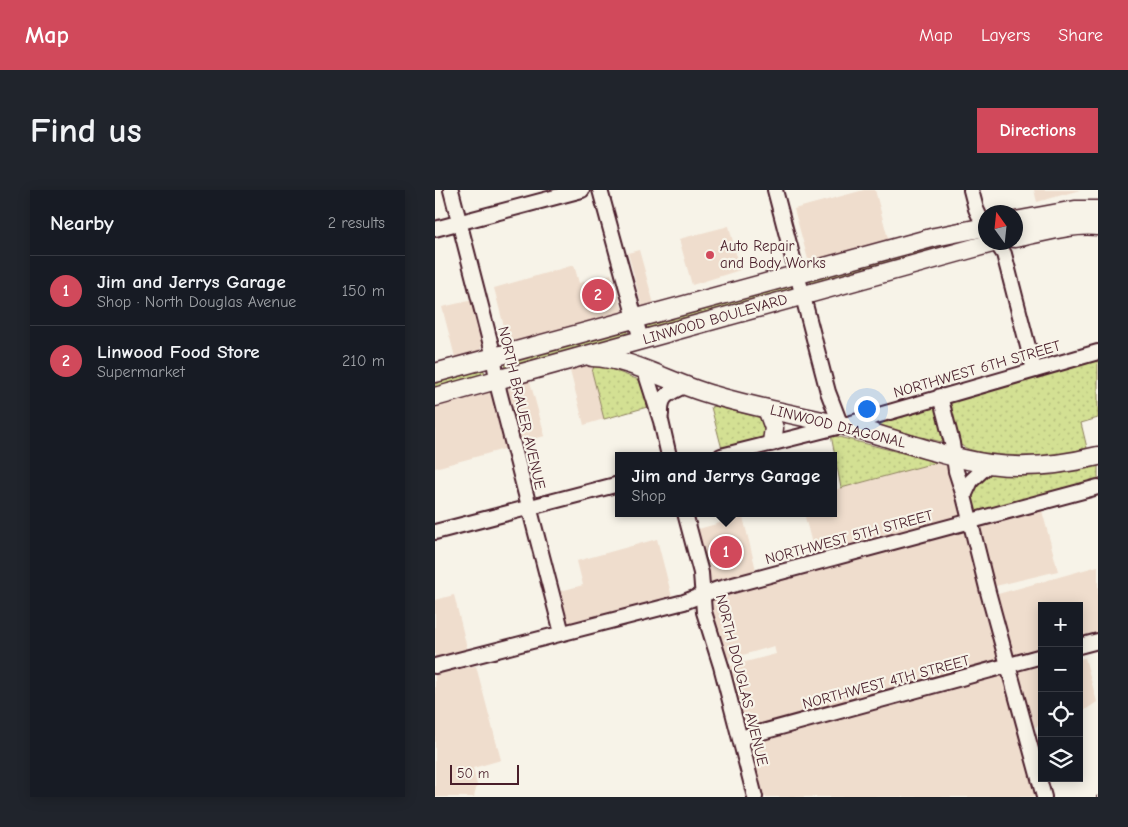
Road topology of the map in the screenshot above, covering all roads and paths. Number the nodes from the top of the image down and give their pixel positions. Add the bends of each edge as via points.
1 (451, 190) edge
2 (582, 190) edge
3 (600, 190) edge
4 (775, 190) edge
5 (971, 190) edge
6 (1098, 197) edge
7 (1075, 210) junction
8 (1098, 210) edge
9 (978, 214) edge
10 (1023, 220) edge
11 (459, 222) junction
12 (1098, 226) edge
13 (978, 228) edge
14 (435, 229) edge
15 (1023, 236) edge
16 (978, 247) edge
17 (1001, 250) edge
18 (798, 275) junction
19 (803, 294) junction
20 (635, 319) junction
21 (641, 340) junction
22 (1098, 352) edge
23 (582, 356) junction
24 (493, 358) junction
25 (1034, 370) junction
26 (645, 371) junction
27 (435, 374) edge
28 (497, 380) junction
29 (683, 386) junction
30 (940, 396) junction
31 (435, 397) edge
32 (767, 409) junction
33 (661, 420) junction
34 (841, 426) junction
35 (773, 442) junction
36 (668, 452) edge
37 (736, 452) edge
38 (954, 456) junction
39 (1098, 456) edge
40 (989, 464) junction
41 (615, 485) edge
42 (1098, 487) edge
43 (964, 496) junction
44 (530, 508) junction
45 (686, 517) edge
46 (971, 521) junction
47 (435, 532) edge
48 (703, 595) junction
49 (563, 633) junction
50 (1098, 641) edge
51 (1083, 645) edge
52 (1038, 657) edge
53 (435, 666) edge
54 (1008, 666) junction
55 (739, 738) junction
56 (755, 797) edge
57 (1044, 797) edge

1 - 11 street, NORTH BRAUER AVENUE
2 - 11 street
3 - 20 street
4 - 18 street
5 - 9 street
6 - 7 main road
7 - 8 main road
7 - 10 main road
11 - 14 street
11 - 24 street, NORTH BRAUER AVENUE
12 - 15 main road via 1067,227
13 - 18 main road, LINWOOD BOULEVARD
16 - 19 main road, LINWOOD BOULEVARD
17 - 25 street
18 - 19 street
18 - 20 main road, LINWOOD BOULEVARD
19 - 21 main road, LINWOOD BOULEVARD
19 - 34 street via 828,392
20 - 21 street
20 - 24 main road, LINWOOD BOULEVARD
21 - 23 main road, LINWOOD BOULEVARD
22 - 25 street, NORTHWEST 6TH STREET
23 - 26 main road, LINWOOD DIAGONAL via 613,358
23 - 28 main road, LINWOOD BOULEVARD
24 - 27 main road, LINWOOD BOULEVARD
24 - 28 street, NORTH BRAUER AVENUE
25 - 30 street, NORTHWEST 6TH STREET
26 - 29 main road, LINWOOD DIAGONAL
26 - 33 street
28 - 31 main road, LINWOOD BOULEVARD
28 - 44 street, NORTH BRAUER AVENUE
29 - 32 main road, LINWOOD DIAGONAL
29 - 33 street via 663,398
30 - 34 street, NORTHWEST 6TH STREET
30 - 38 street
32 - 34 main road, LINWOOD DIAGONAL
32 - 35 main road via 774,428
33 - 36 street
34 - 35 street, NORTHWEST 6TH STREET
34 - 38 main road, LINWOOD DIAGONAL
35 - 37 street, NORTHWEST 6TH STREET
38 - 40 main road, LINWOOD DIAGONAL
38 - 43 street
39 - 40 main road, LINWOOD DIAGONAL via 1042,466
40 - 43 street via 971,481
41 - 44 street
42 - 46 street, NORTHWEST 5TH STREET
43 - 46 street
44 - 47 street
44 - 49 street, NORTH BRAUER AVENUE
45 - 48 street, NORTH DOUGLAS AVENUE via 701,573
46 - 48 street, NORTHWEST 5TH STREET
46 - 54 street
48 - 49 street, NORTHWEST 5TH STREET
48 - 55 street, NORTH DOUGLAS AVENUE via 704,612
49 - 53 street, NORTHWEST 5TH STREET
50 - 51 street
52 - 54 street, NORTHWEST 4TH STREET
54 - 55 street, NORTHWEST 4TH STREET
54 - 57 street
55 - 56 street, NORTH DOUGLAS AVENUE

